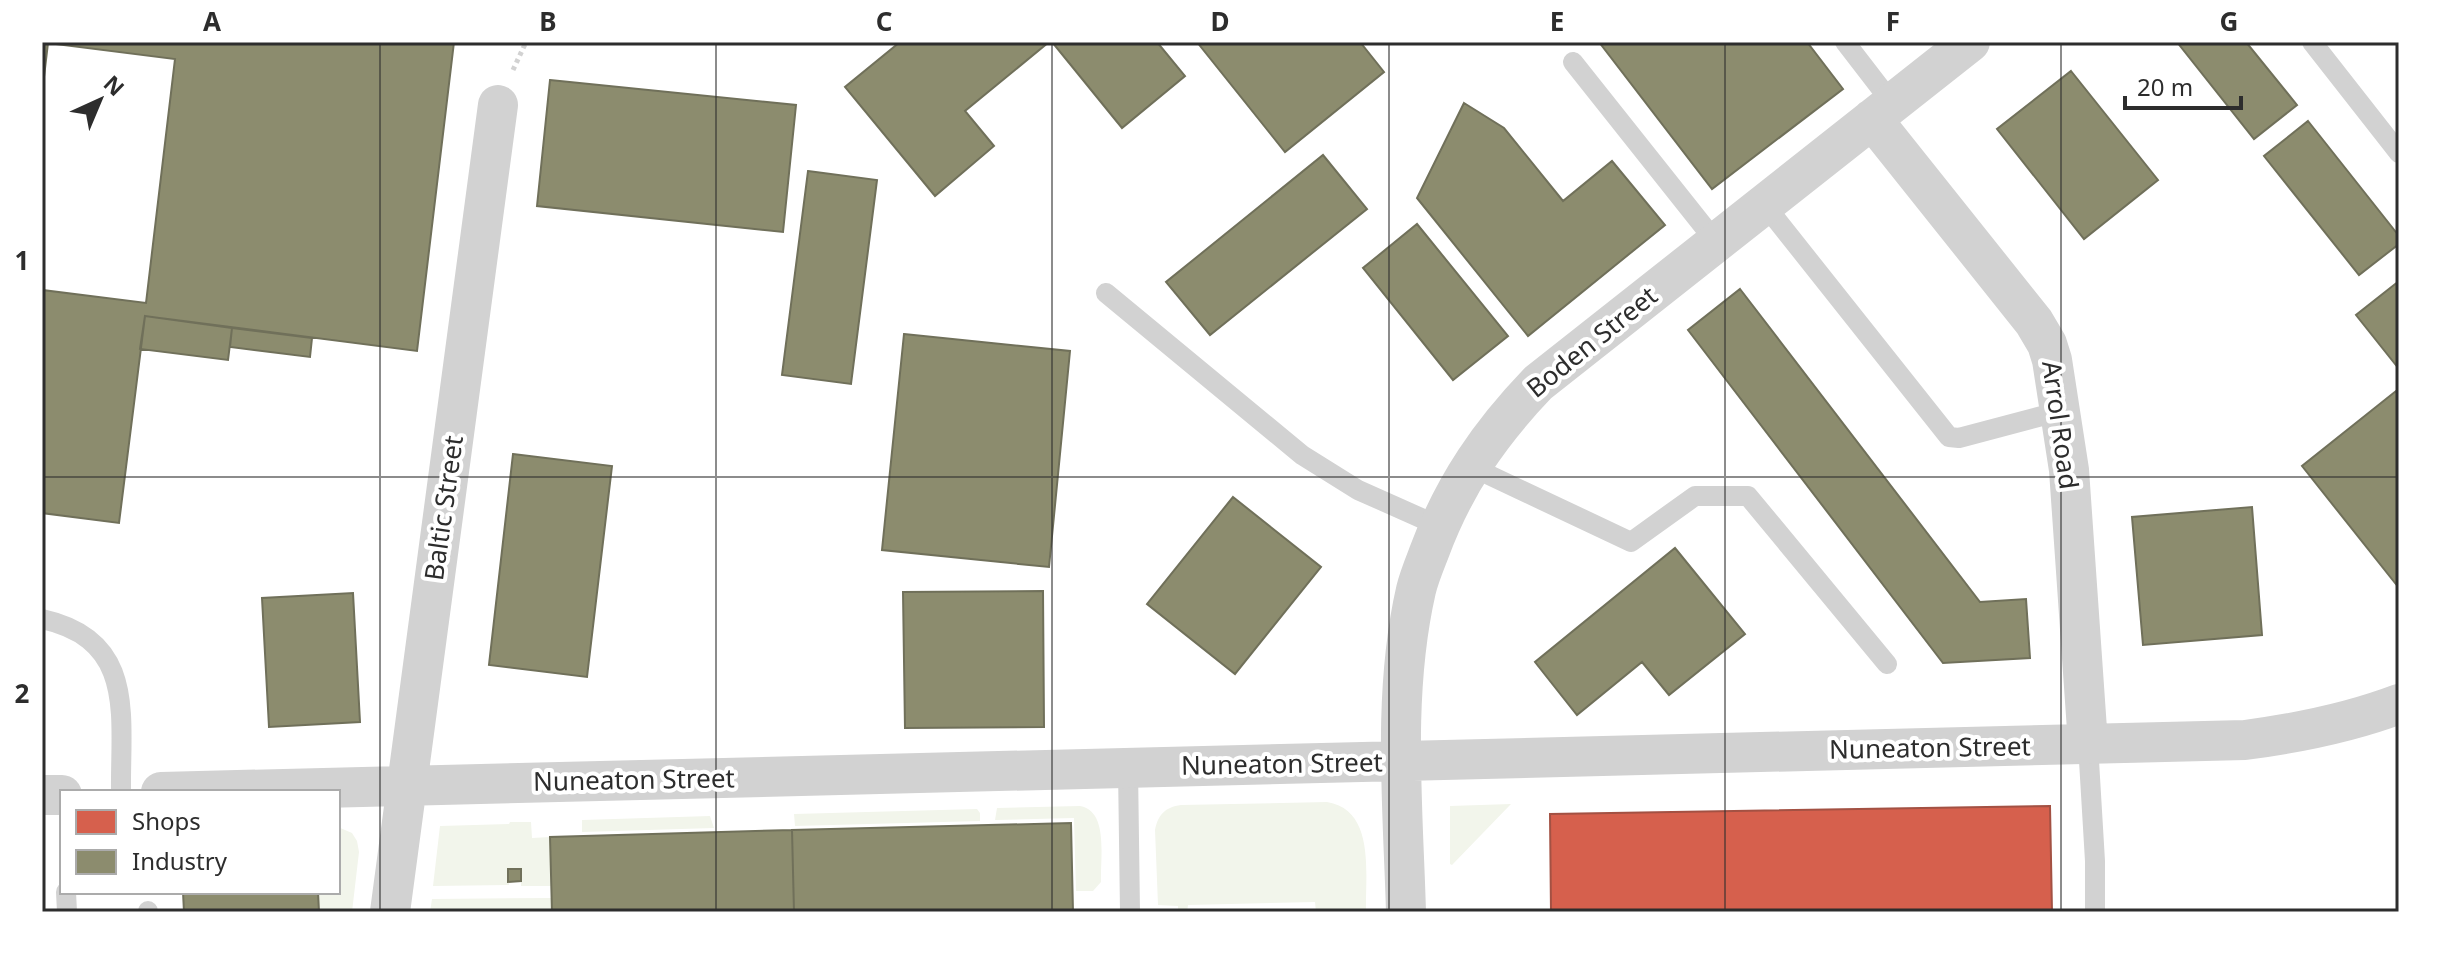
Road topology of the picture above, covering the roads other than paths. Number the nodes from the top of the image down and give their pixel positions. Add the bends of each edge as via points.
1 (1845, 42) edge
2 (2312, 42) edge
3 (1960, 45) edge
4 (1573, 62) dead end
5 (498, 105) dead end
6 (1882, 111) junction
7 (2399, 153) edge
8 (1764, 204) junction
9 (1716, 242) junction
10 (1106, 293) dead end
11 (2061, 411) junction
12 (1470, 466) junction
13 (1439, 526) junction
14 (42, 619) edge
15 (1887, 664) dead end
16 (2396, 716) edge
17 (2088, 744) junction
18 (1402, 761) junction
19 (1128, 768) junction
20 (406, 786) junction
21 (121, 790) edge
22 (243, 790) edge
23 (390, 912) edge
24 (1130, 912) edge
25 (1406, 912) edge
26 (2095, 912) edge

1 - 6 lane
2 - 7 lane
3 - 6 street, Boden Street
4 - 9 lane
5 - 20 street, Baltic Street
6 - 8 street, Boden Street
6 - 11 street, Arrol Road via 2041,333
8 - 9 street, Boden Street
8 - 11 lane via 1949,437
9 - 12 street, Boden Street via 1538,383
10 - 13 lane via 1302,455 1358,490
11 - 17 street, Arrol Road
12 - 13 street, Boden Street
12 - 15 lane via 1631,542 1695,496 1748,496
13 - 18 street, Boden Street via 1410,625
14 - 21 lane via 81,633 112,665 120,707
16 - 17 street, Nuneaton Street via 2245,740
17 - 18 street, Nuneaton Street
17 - 26 lane
18 - 19 street, Nuneaton Street
18 - 25 street, Boden Street
19 - 20 street, Nuneaton Street
19 - 24 lane
20 - 22 street, Nuneaton Street
20 - 23 street, Baltic Street

